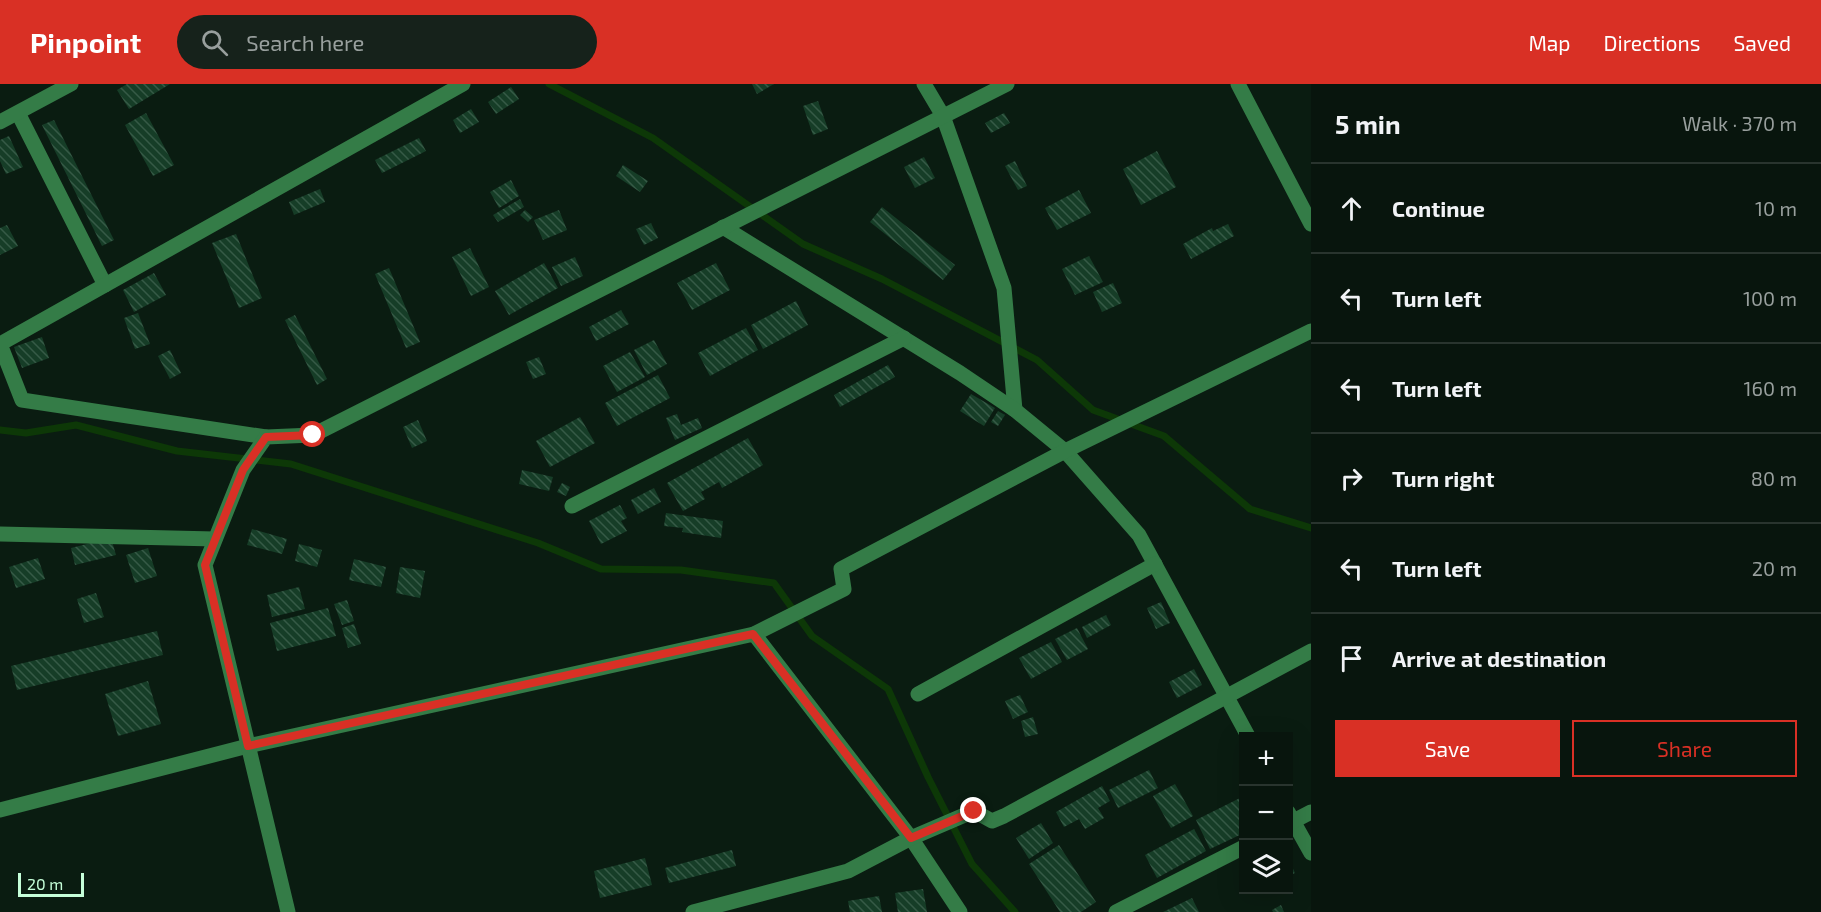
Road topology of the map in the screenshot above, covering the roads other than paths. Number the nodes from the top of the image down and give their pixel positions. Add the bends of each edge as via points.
1 (71, 84) edge
2 (463, 84) edge
3 (924, 84) edge
4 (1007, 84) edge
5 (1238, 84) edge
6 (18, 113) junction
7 (943, 116) junction
8 (0, 122) edge
9 (1311, 224) edge
10 (723, 227) junction
11 (105, 285) junction
12 (1311, 331) edge
13 (904, 338) junction
14 (1015, 410) junction
15 (263, 442) junction
16 (1065, 451) junction
17 (572, 506) dead end
18 (0, 534) edge
19 (215, 539) junction
20 (1155, 564) junction
21 (753, 634) junction
22 (1311, 651) edge
23 (918, 694) dead end
24 (1226, 696) junction
25 (1246, 732) edge
26 (248, 746) junction
27 (0, 810) edge
28 (1311, 812) edge
29 (1293, 818) edge
30 (1293, 824) edge
31 (911, 838) junction
32 (1239, 850) edge
33 (1311, 853) edge
34 (288, 912) edge
35 (693, 912) edge
36 (960, 912) edge
37 (1116, 912) edge

1 - 6 street
2 - 11 street
3 - 7 street
4 - 7 street
5 - 9 street
6 - 8 street
6 - 11 street
7 - 10 street
7 - 14 street via 1004,288
10 - 13 street
10 - 15 street via 313,435
11 - 15 street via 0,344 22,400
12 - 16 street
13 - 14 street
13 - 17 street
14 - 16 street
15 - 19 street via 243,470
16 - 20 street via 1139,535
16 - 21 street via 841,569 844,589
18 - 19 street
19 - 26 street via 205,565
20 - 23 street
20 - 24 street
21 - 26 street
21 - 31 street
22 - 24 street
24 - 25 street
24 - 31 street via 1004,816 992,821 974,811
26 - 27 street
26 - 34 street
28 - 29 street
30 - 33 street
31 - 35 street via 848,871
31 - 36 street
32 - 37 street

